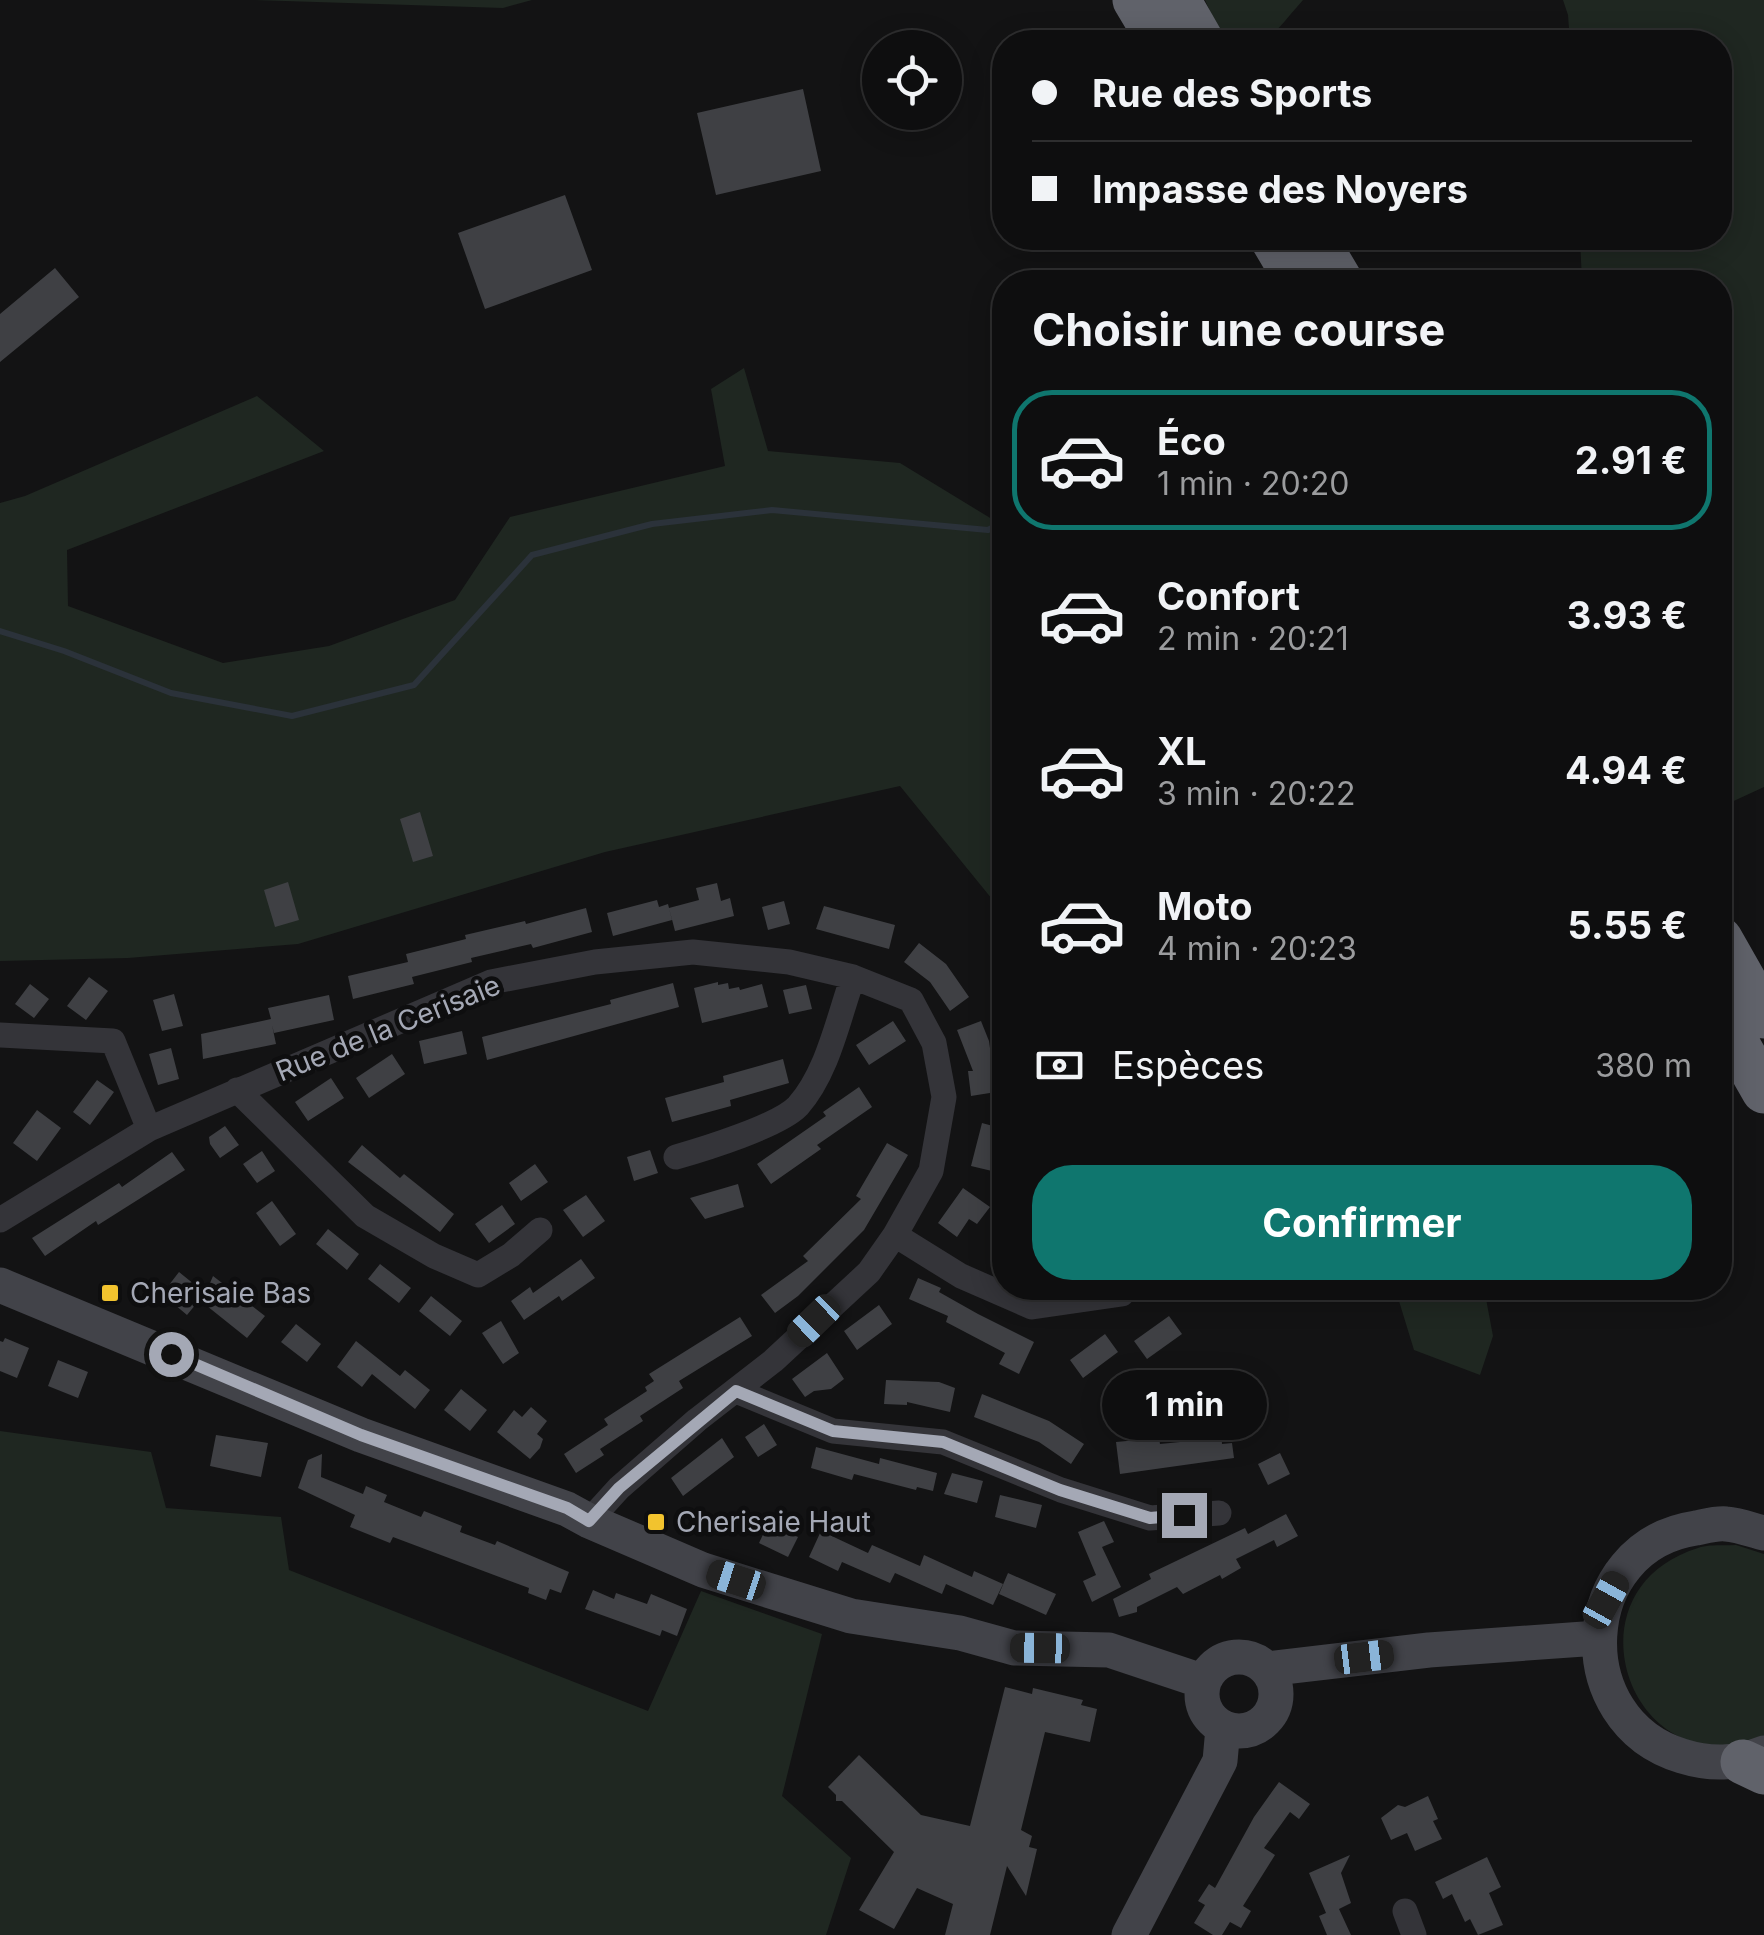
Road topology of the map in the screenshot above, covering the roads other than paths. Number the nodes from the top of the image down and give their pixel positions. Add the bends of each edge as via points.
1 (1135, 0) edge
2 (1178, 0) edge
3 (1153, 30) edge
4 (1195, 30) edge
5 (1732, 960) edge
6 (853, 977) junction
7 (1764, 1016) edge
8 (0, 1035) edge
9 (1732, 1035) edge
10 (236, 1090) junction
11 (1764, 1091) edge
12 (149, 1129) junction
13 (676, 1158) dead end
14 (0, 1220) edge
15 (540, 1230) dead end
16 (895, 1235) junction
17 (0, 1284) edge
18 (992, 1289) edge
19 (1018, 1300) edge
20 (1077, 1300) edge
21 (736, 1391) junction
22 (1219, 1513) dead end
23 (589, 1521) junction
24 (1764, 1532) edge
25 (1598, 1638) junction
26 (1202, 1682) junction
27 (1272, 1685) junction
28 (1223, 1728) junction
29 (1757, 1762) edge
30 (1405, 1910) dead end
31 (1130, 1935) edge
32 (1414, 1935) edge

1 - 3 highway
2 - 4 highway
5 - 7 highway
6 - 10 street, Rue de la Cerisaie via 693,952 595,962 491,982
6 - 13 street via 816,1081 795,1110
6 - 16 street, Rue de la Cerisaie via 911,1000 934,1043 944,1097 931,1170
8 - 12 street via 113,1041
9 - 11 highway
10 - 12 street, Rue de la Cerisaie
10 - 15 street via 364,1216 434,1256 478,1275
12 - 14 street, Rue de la Cerisaie
16 - 18 street
16 - 21 street, Rue de la Cerisaie via 869,1272
17 - 23 street via 361,1435
19 - 20 street via 1032,1306
21 - 22 street via 833,1431 943,1442 1150,1518
21 - 23 street, Rue de la Cerisaie
23 - 26 street via 703,1570 851,1616 1014,1648 1109,1650
24 - 25 street via 1724,1523 1678,1530 1651,1544 1622,1571 1606,1600
25 - 27 street via 1364,1657
25 - 29 street via 1604,1681 1624,1719 1661,1750 1705,1764
26 - 27 street via 1232,1658 1256,1661
26 - 28 street via 1206,1712
27 - 28 street via 1271,1714 1252,1729
28 - 31 street via 1220,1761
30 - 32 street

